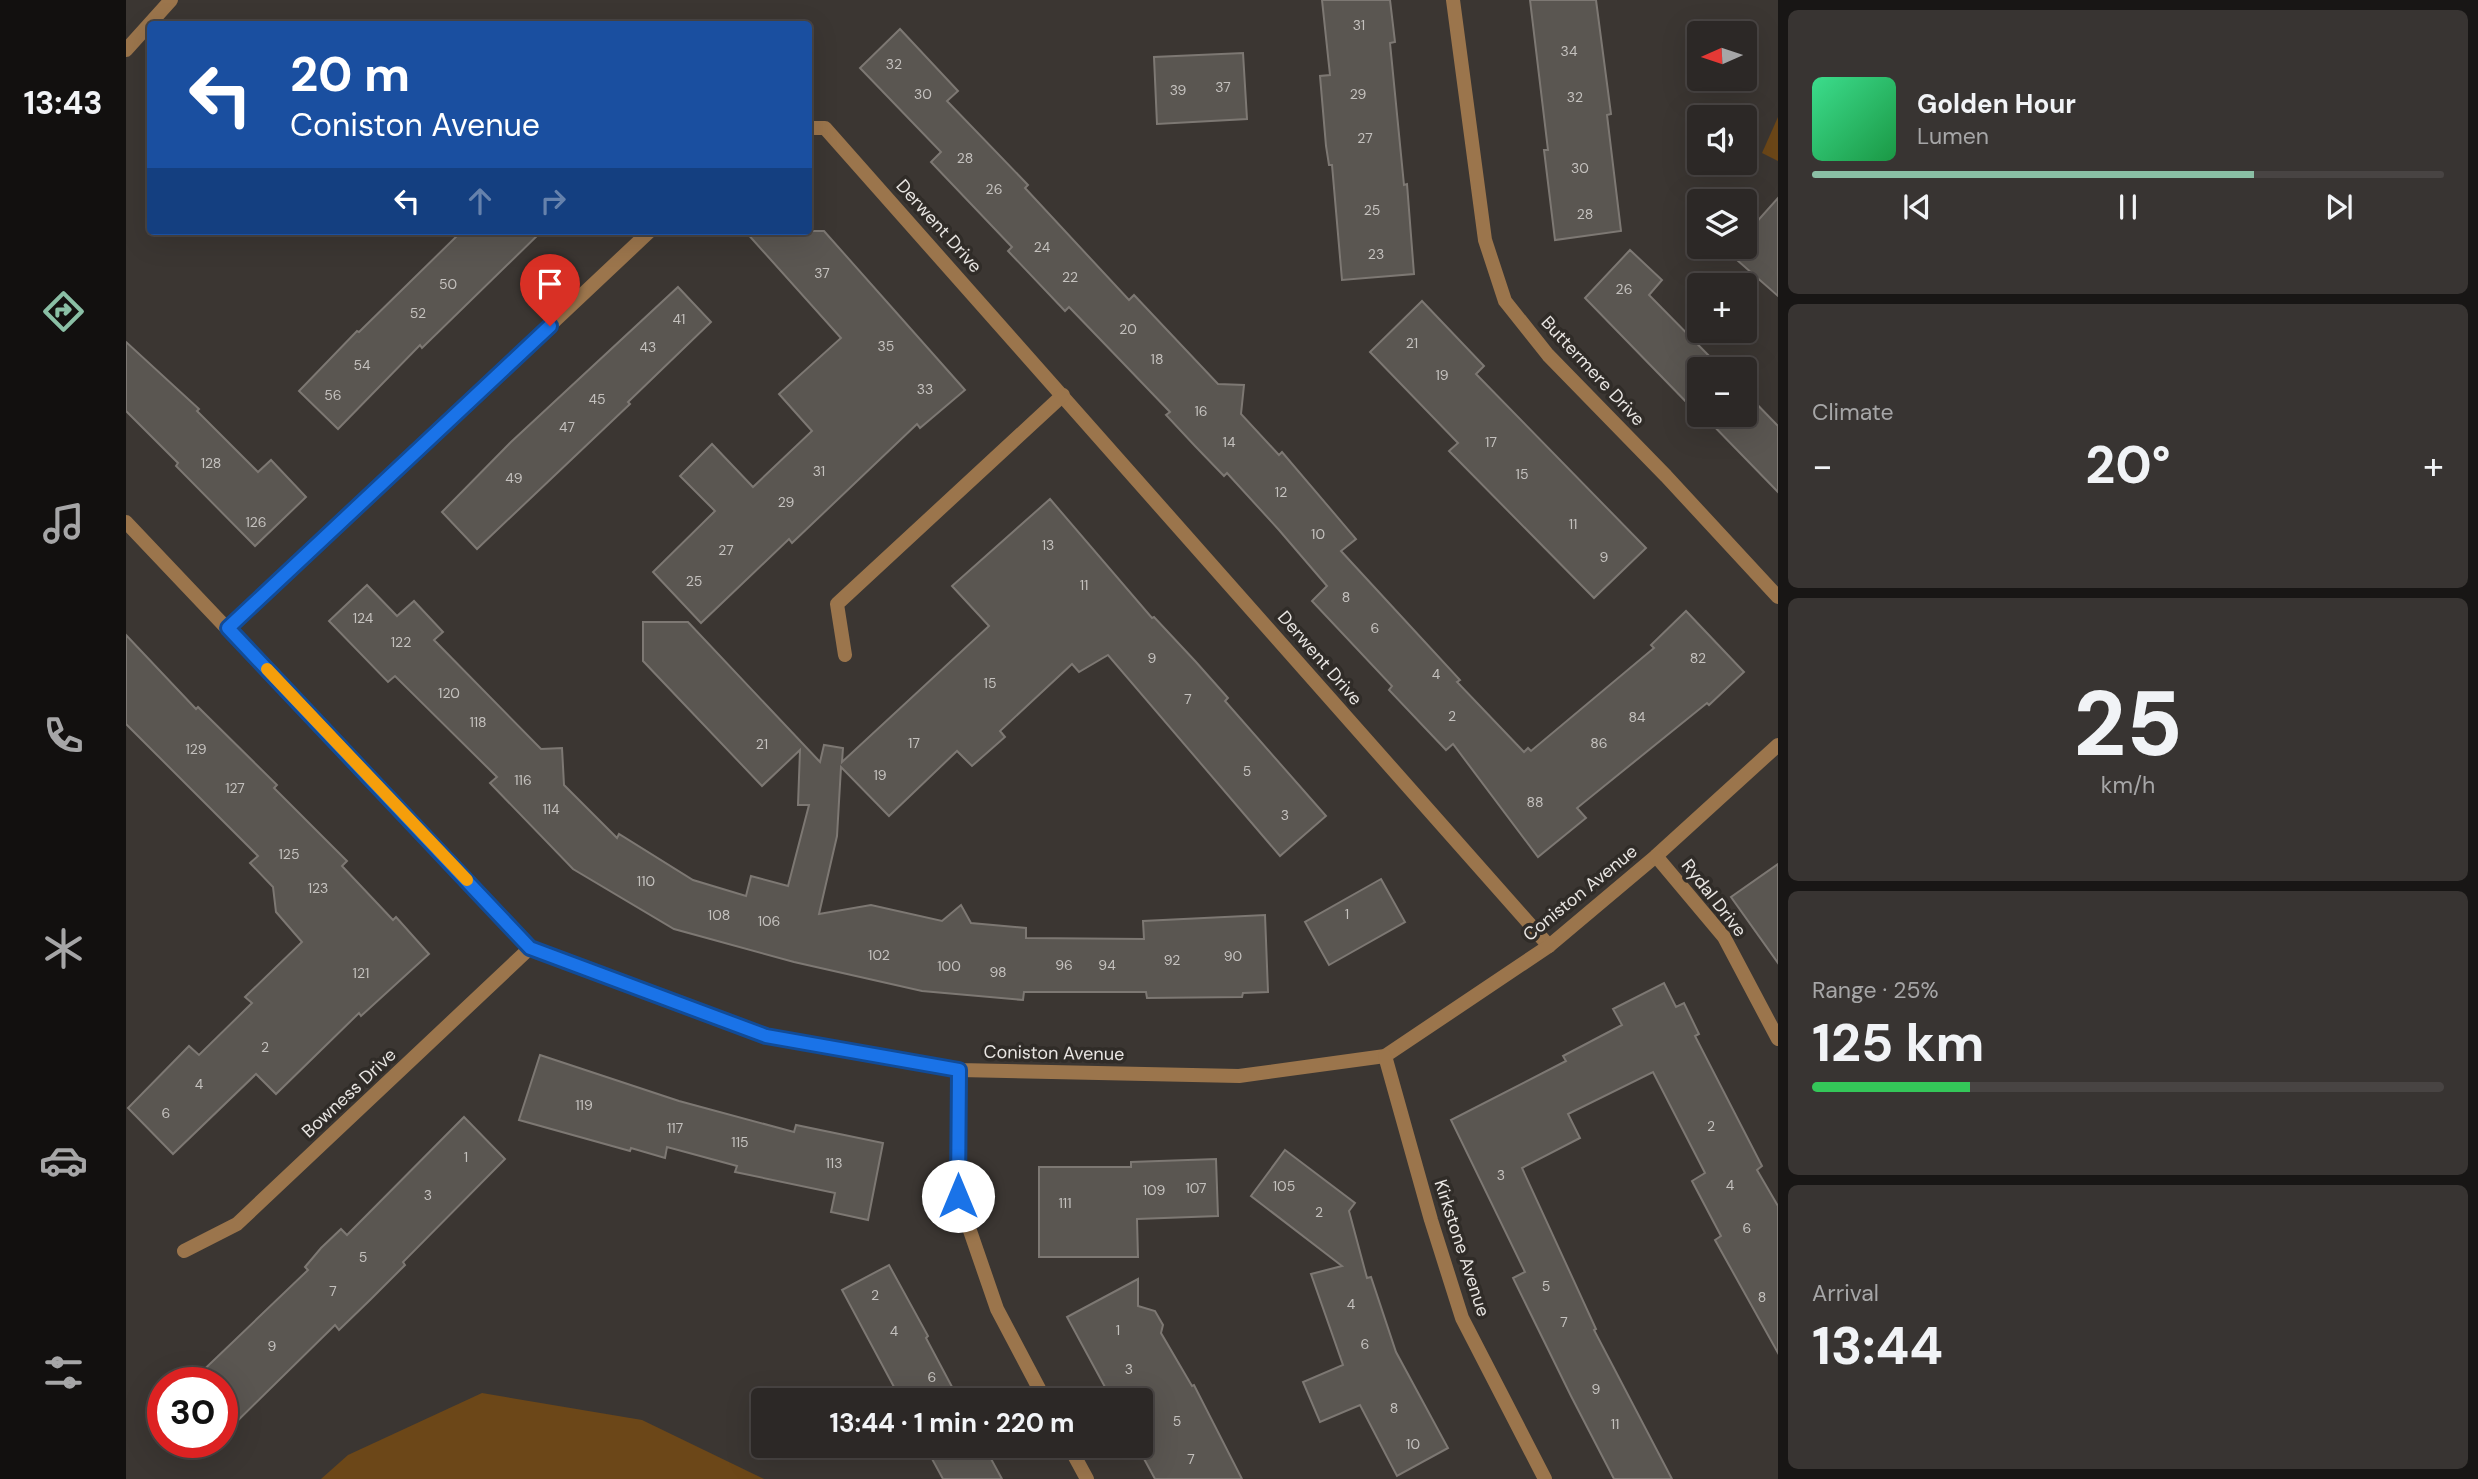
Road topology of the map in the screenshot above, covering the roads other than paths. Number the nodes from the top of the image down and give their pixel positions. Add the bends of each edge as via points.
1 (171, 0) edge
2 (1453, 0) edge
3 (152, 21) edge
4 (147, 27) edge
5 (126, 50) edge
6 (812, 128) edge
7 (646, 235) edge
8 (1063, 395) junction
9 (126, 522) edge
10 (1778, 597) edge
11 (228, 628) junction
12 (845, 655) dead end
13 (1778, 745) edge
14 (1656, 856) junction
15 (1549, 946) junction
16 (530, 948) junction
17 (1778, 1039) edge
18 (1385, 1056) junction
19 (959, 1070) junction
20 (184, 1251) dead end
21 (1039, 1388) edge
22 (1076, 1458) edge
23 (1087, 1479) edge
24 (1545, 1479) edge

1 - 3 street
2 - 10 street, Buttermere Drive via 1485,240 1505,301 1548,355
4 - 5 street
6 - 8 street, Derwent Drive via 825,128
7 - 11 street
8 - 12 street via 837,604
8 - 15 street, Derwent Drive
9 - 11 street, Coniston Avenue
11 - 16 street, Coniston Avenue
13 - 14 street, Coniston Avenue
14 - 15 street, Coniston Avenue
14 - 17 street, Rydal Drive via 1724,937
15 - 18 street, Coniston Avenue
16 - 19 street, Coniston Avenue via 766,1036
16 - 20 street, Bowness Drive via 237,1224
18 - 19 street, Coniston Avenue via 1239,1076
18 - 24 street, Kirkstone Avenue via 1462,1318
19 - 21 street via 958,1196 997,1309
22 - 23 street

